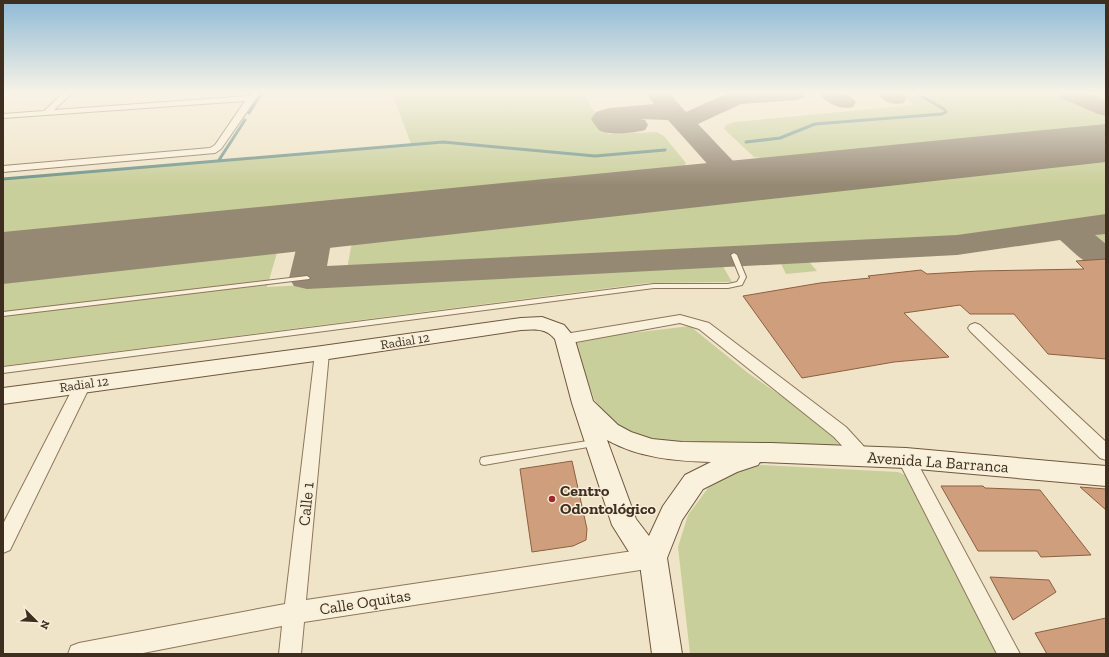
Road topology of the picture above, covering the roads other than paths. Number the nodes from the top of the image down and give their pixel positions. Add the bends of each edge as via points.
1 (234, 124) edge
2 (3, 169) edge
3 (734, 255) dead end
4 (307, 278) dead end
5 (3, 314) edge
6 (974, 328) dead end
7 (565, 339) junction
8 (322, 353) junction
9 (3, 370) edge
10 (83, 384) junction
11 (3, 396) edge
12 (583, 403) junction
13 (596, 442) junction
14 (771, 453) junction
15 (1106, 453) edge
16 (862, 456) junction
17 (906, 458) junction
18 (484, 461) dead end
19 (1106, 476) edge
20 (3, 544) edge
21 (653, 558) junction
22 (295, 613) junction
23 (78, 654) edge
24 (290, 654) edge
25 (667, 654) edge
26 (1009, 654) edge

1 - 2 street via 218,147 212,151
3 - 9 lane via 743,277 740,284 728,286 654,286
4 - 5 lane
6 - 15 street
7 - 8 street, Radial 12 via 557,329 542,323 521,324
7 - 12 street
7 - 16 street via 680,319 704,326 840,432
8 - 10 street, Radial 12
8 - 22 street, Calle 1
10 - 11 street, Radial 12
10 - 20 street
12 - 13 street
12 - 14 street, Avenida La Barranca via 610,431 651,448 682,452
13 - 18 lane
13 - 21 street via 625,525
14 - 16 street, Avenida La Barranca
14 - 21 street, Avenida La Barranca via 730,464 694,482 672,514
16 - 17 street, Avenida La Barranca
17 - 19 street, Avenida La Barranca
17 - 26 street
21 - 22 street, Calle Oquitas
21 - 25 street
22 - 23 street, Calle Oquitas
22 - 24 street, Calle 1

